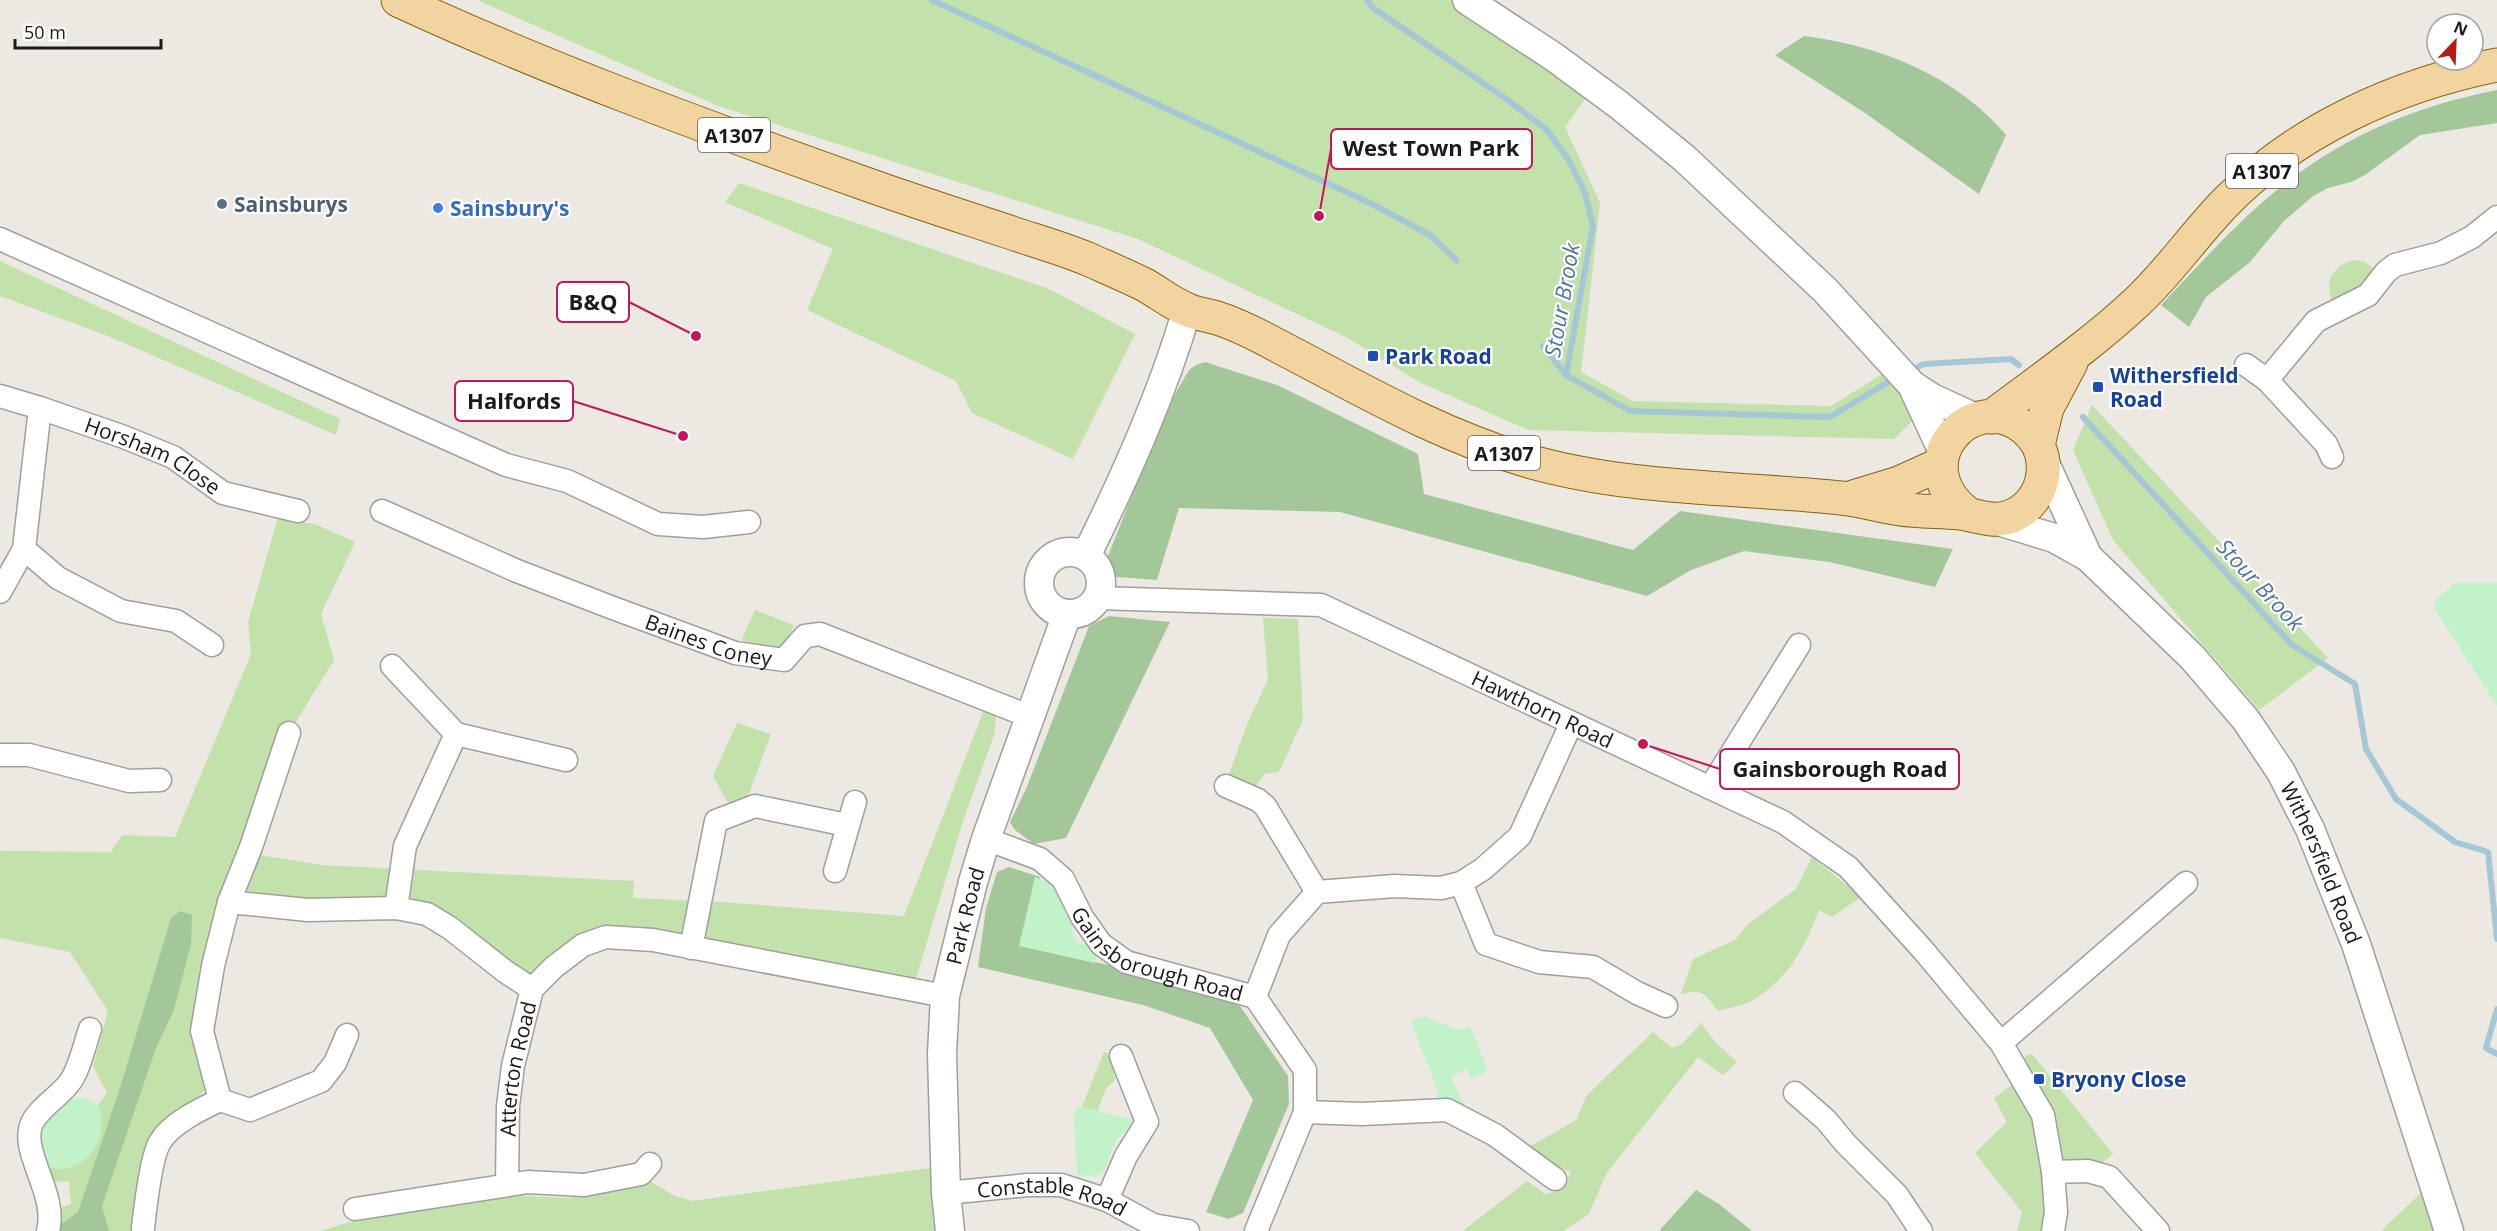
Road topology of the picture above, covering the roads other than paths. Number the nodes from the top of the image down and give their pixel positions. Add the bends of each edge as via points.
1 (398, 0) edge
2 (1467, 0) edge
3 (2497, 65) edge
4 (2497, 217) edge
5 (0, 239) edge
6 (1187, 310) junction
7 (2076, 353) junction
8 (2246, 365) dead end
9 (1903, 376) junction
10 (2267, 380) junction
11 (0, 396) edge
12 (40, 408) junction
13 (1984, 418) junction
14 (2041, 452) junction
15 (1942, 458) junction
16 (2332, 458) dead end
17 (1848, 498) junction
18 (382, 511) dead end
19 (298, 512) dead end
20 (1981, 517) junction
21 (750, 522) dead end
22 (24, 549) junction
23 (1086, 556) junction
24 (2088, 557) junction
25 (0, 592) edge
26 (1098, 598) junction
27 (1067, 614) junction
28 (212, 645) dead end
29 (1799, 645) dead end
30 (392, 666) dead end
31 (1031, 717) junction
32 (1571, 724) junction
33 (289, 733) dead end
34 (456, 734) junction
35 (0, 755) edge
36 (566, 760) dead end
37 (160, 780) dead end
38 (1226, 786) dead end
39 (1710, 788) junction
40 (855, 802) dead end
41 (847, 825) junction
42 (986, 839) junction
43 (835, 871) dead end
44 (1461, 883) junction
45 (2186, 883) dead end
46 (1317, 892) junction
47 (229, 902) junction
48 (396, 908) junction
49 (691, 948) junction
50 (532, 989) junction
51 (945, 996) junction
52 (1255, 998) junction
53 (1666, 1006) dead end
54 (90, 1029) dead end
55 (347, 1035) dead end
56 (2001, 1043) junction
57 (1120, 1056) dead end
58 (1795, 1093) dead end
59 (220, 1100) junction
60 (1305, 1113) junction
61 (650, 1164) dead end
62 (2053, 1172) junction
63 (1555, 1179) dead end
64 (507, 1185) junction
65 (946, 1193) junction
66 (1107, 1200) junction
67 (355, 1209) dead end
68 (143, 1228) dead end
69 (1153, 1228) edge
70 (48, 1231) edge
71 (950, 1231) edge
72 (1188, 1231) edge
73 (1256, 1231) edge
74 (1921, 1231) edge
75 (2053, 1231) edge
76 (2158, 1231) edge
77 (2449, 1231) edge

1 - 6 main road, A1307 via 477,37 658,108 1086,258
2 - 9 street via 1554,57 1684,158 1836,300
3 - 7 main road, A1307 via 2427,82 2377,101 2338,120 2277,160 2227,202 2138,301
4 - 10 street via 2472,237 2441,253 2395,265 2368,295 2316,321
5 - 21 street via 506,465 567,481 658,524 703,527
6 - 17 main road, A1307 via 1237,325 1438,429 1527,461 1625,481
6 - 23 street via 1178,343 1122,484
7 - 13 main road
7 - 14 main road via 2047,408
8 - 10 street
9 - 13 street via 1932,398
9 - 15 street
10 - 16 street via 2326,444
11 - 12 street, Horsham Close
12 - 19 street, Horsham Close via 173,457 223,494
12 - 22 street
13 - 14 main road via 2005,418 2019,424
13 - 15 main road, A1307 via 1963,426 1951,437
14 - 20 main road, A1307 via 2042,481 2033,501 2016,514
14 - 24 street, Withersfield Road
15 - 17 main road, A1307 via 1899,483
15 - 20 main road via 1941,478 1946,492 1955,504
17 - 20 main road, A1307 via 1901,509
18 - 31 street, Baines Coney via 517,571 735,653 784,660 805,636 820,634
20 - 24 street, Withersfield Road via 2054,538
22 - 25 street
22 - 28 street via 58,578 121,611 176,621
23 - 26 street via 1100,574
23 - 27 street via 1072,552 1056,555 1047,561 1039,576 1041,597 1057,612
24 - 77 street, Withersfield Road via 2192,657 2246,720 2281,772 2310,829 2356,944
26 - 27 street via 1084,611
26 - 32 street, Hawthorn Road via 1322,605
27 - 31 street, Park Road
29 - 39 street
30 - 34 street
31 - 42 street, Park Road
32 - 39 street, Hawthorn Road
32 - 44 street via 1520,836
33 - 47 street
34 - 36 street
34 - 48 street via 405,846
35 - 37 street via 29,755 129,781
38 - 46 street via 1265,806
39 - 56 street, Hawthorn Road via 1783,822 1848,867
40 - 41 street
41 - 43 street
41 - 49 street via 755,806 716,821
42 - 51 street, Park Road
42 - 52 street, Gainsborough Road via 1040,859 1063,879 1101,944 1126,962
44 - 46 street via 1441,888 1394,886
44 - 53 street via 1486,944 1539,962 1593,968
45 - 56 street
46 - 52 street, Gainsborough Road via 1279,935
47 - 48 street via 308,910
47 - 59 street via 202,1031
48 - 50 street via 427,914
49 - 50 street, Atterton Road via 653,940 606,938 583,945
49 - 51 street, Atterton Road
50 - 64 street, Atterton Road via 513,1066
51 - 65 street, Park Road via 942,1054
52 - 60 street via 1305,1070
54 - 70 street via 70,1082 32,1123 30,1150 48,1195
55 - 59 street via 335,1063 321,1081 250,1110
56 - 62 street, Hawthorn Road via 2043,1116
57 - 66 street via 1146,1122
58 - 74 street via 1897,1195
59 - 68 street via 186,1117 159,1142
60 - 63 street via 1447,1110 1495,1135
60 - 73 street
61 - 64 street via 641,1174 584,1185
62 - 75 street, Hawthorn Road
62 - 76 street via 2088,1172 2109,1177
64 - 67 street
65 - 66 street, Constable Road via 1061,1185
65 - 71 street, Park Road
66 - 69 street, Constable Road
69 - 72 street, Constable Road

